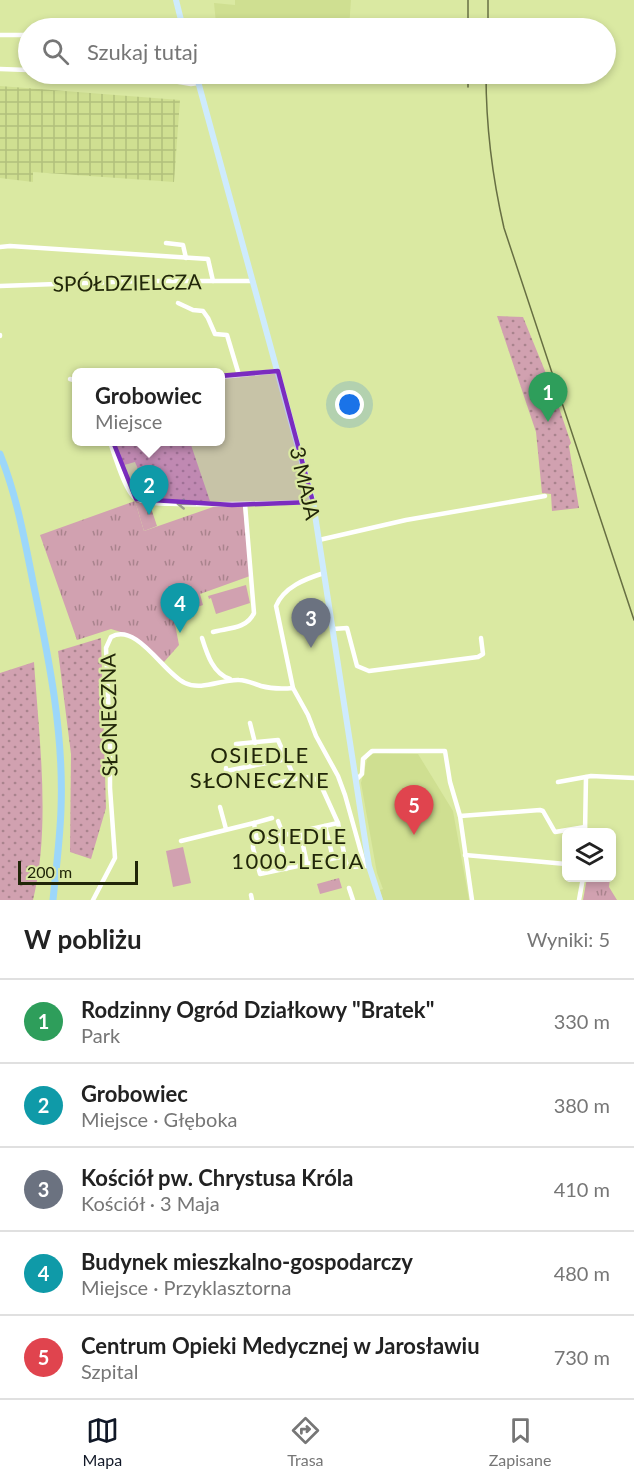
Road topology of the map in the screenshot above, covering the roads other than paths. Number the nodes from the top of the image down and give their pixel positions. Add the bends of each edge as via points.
1 (176, 0) edge
2 (180, 18) edge
3 (0, 35) edge
4 (18, 36) edge
5 (0, 69) edge
6 (18, 70) edge
7 (199, 84) edge
8 (166, 243) dead end
9 (0, 247) edge
10 (186, 258) junction
11 (213, 281) junction
12 (253, 281) junction
13 (0, 286) edge
14 (178, 303) dead end
15 (278, 371) junction
16 (239, 375) junction
17 (225, 377) edge
18 (112, 446) edge
19 (0, 454) edge
20 (545, 496) dead end
21 (313, 502) junction
22 (244, 504) junction
23 (319, 540) junction
24 (324, 573) junction
25 (333, 629) junction
26 (213, 632) dead end
27 (202, 638) dead end
28 (481, 638) dead end
29 (232, 680) junction
30 (293, 688) junction
31 (250, 723) dead end
32 (255, 743) junction
33 (236, 744) dead end
34 (287, 759) junction
35 (226, 768) dead end
36 (586, 777) junction
37 (634, 778) edge
38 (295, 779) junction
39 (356, 780) junction
40 (558, 782) dead end
41 (268, 785) dead end
42 (220, 807) dead end
43 (460, 816) junction
44 (272, 818) dead end
45 (278, 821) dead end
46 (254, 823) junction
47 (338, 823) junction
48 (325, 826) junction
49 (585, 828) edge
50 (226, 829) junction
51 (300, 831) junction
52 (562, 831) edge
53 (281, 835) junction
54 (182, 841) dead end
55 (257, 841) junction
56 (465, 855) junction
57 (345, 856) junction
58 (333, 858) junction
59 (307, 864) junction
60 (562, 864) edge
61 (369, 866) junction
62 (286, 869) junction
63 (582, 882) edge
64 (349, 888) dead end
65 (52, 900) edge
66 (93, 900) edge
67 (353, 900) edge
68 (380, 900) edge
69 (472, 900) edge
70 (579, 900) edge

1 - 2 street
3 - 4 street
5 - 6 street
7 - 12 street, 3 MAJA
8 - 10 street via 183,245
9 - 10 street
10 - 11 street via 208,259
11 - 12 street, SPÓŁDZIELCZA
11 - 13 street, SPÓŁDZIELCZA
12 - 15 street, 3 MAJA
14 - 16 street via 203,312 214,334 227,335
15 - 16 street
15 - 21 street, 3 MAJA
16 - 17 street
22 -> 18 street via 136,499
19 - 65 main road via 12,486 27,552 54,692 62,808
20 - 23 street via 406,520
21 - 22 street
21 - 23 street, 3 MAJA
22 - 26 street via 254,614 238,627
23 - 24 street, 3 MAJA
24 - 25 street, 3 MAJA
24 - 30 street via 286,591 276,606
25 - 28 street via 347,628 357,666 369,670 482,656
25 - 39 street, 3 MAJA
27 - 29 street via 217,671
29 - 30 street, SŁONECZNA via 273,689
29 - 66 street, SŁONECZNA via 189,685 135,639 120,634 111,637 106,648 115,858
30 - 61 street via 338,776 364,864
31 - 32 street
32 - 33 street
32 - 34 street via 278,740
34 - 35 street
34 - 38 street
36 - 37 street
36 - 40 street
36 - 49 street
38 - 41 street
38 - 47 street via 311,777 319,781
39 - 43 street via 362,774 363,759 372,751 445,751
39 - 61 street, 3 MAJA
42 - 50 street
43 - 52 street via 540,810 555,831
43 - 56 street
44 - 46 street
45 - 53 street
46 - 50 street
46 - 55 street
47 - 48 street
47 - 57 street
48 - 51 street
48 - 58 street
50 - 54 street
51 - 53 street
51 - 59 street
53 - 55 street
53 - 62 street
55 - 62 street via 253,848 260,874
56 - 60 street
56 - 69 street
57 - 58 street
57 - 61 street via 350,867
58 - 59 street
59 - 62 street
61 - 68 street, 3 MAJA
63 - 70 street
64 - 67 street

